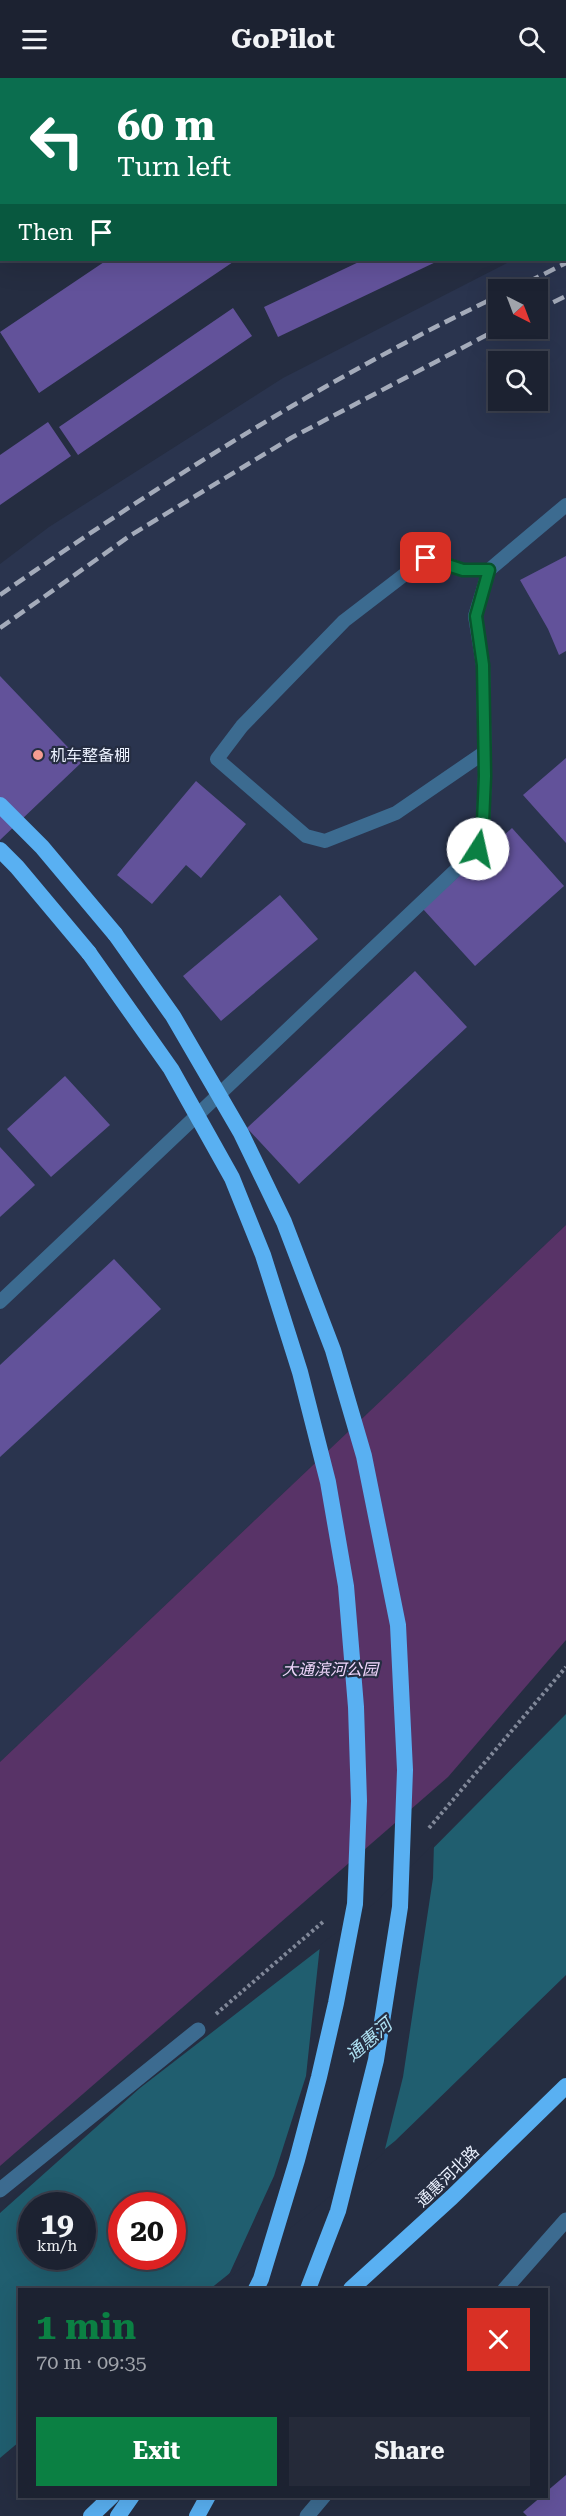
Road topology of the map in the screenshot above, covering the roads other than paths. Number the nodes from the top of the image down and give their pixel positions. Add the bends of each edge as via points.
1 (566, 506) edge
2 (489, 570) junction
3 (484, 752) junction
4 (0, 805) edge
5 (0, 850) edge
6 (0, 1302) edge
7 (198, 2030) dead end
8 (566, 2086) edge
9 (0, 2190) edge
10 (566, 2220) edge
11 (256, 2288) edge
12 (308, 2288) edge
13 (352, 2288) edge
14 (506, 2288) edge
15 (110, 2498) edge
16 (131, 2498) edge
17 (207, 2498) edge
18 (322, 2498) edge
19 (91, 2516) edge
20 (118, 2516) edge
21 (197, 2516) edge
22 (307, 2516) edge

1 - 2 lane
2 - 3 lane via 476,616 483,665
2 - 3 lane via 463,570 426,558 344,621 242,726 217,759 306,836 325,841 396,813
3 - 6 lane via 483,822 478,849
4 - 12 highway, bridge via 42,847 115,934 173,1016 241,1133 284,1222 329,1340 364,1456 398,1625 405,1770 400,1907 376,2060 338,2211
5 - 11 highway, bridge via 89,953 171,1069 232,1178 263,1256 300,1372 328,1482 346,1586 356,1707 359,1801 355,1904 319,2077
7 - 9 street
8 - 13 highway, 通惠河北路
10 - 14 street
15 - 19 highway
16 - 20 highway
17 - 21 highway
18 - 22 street

